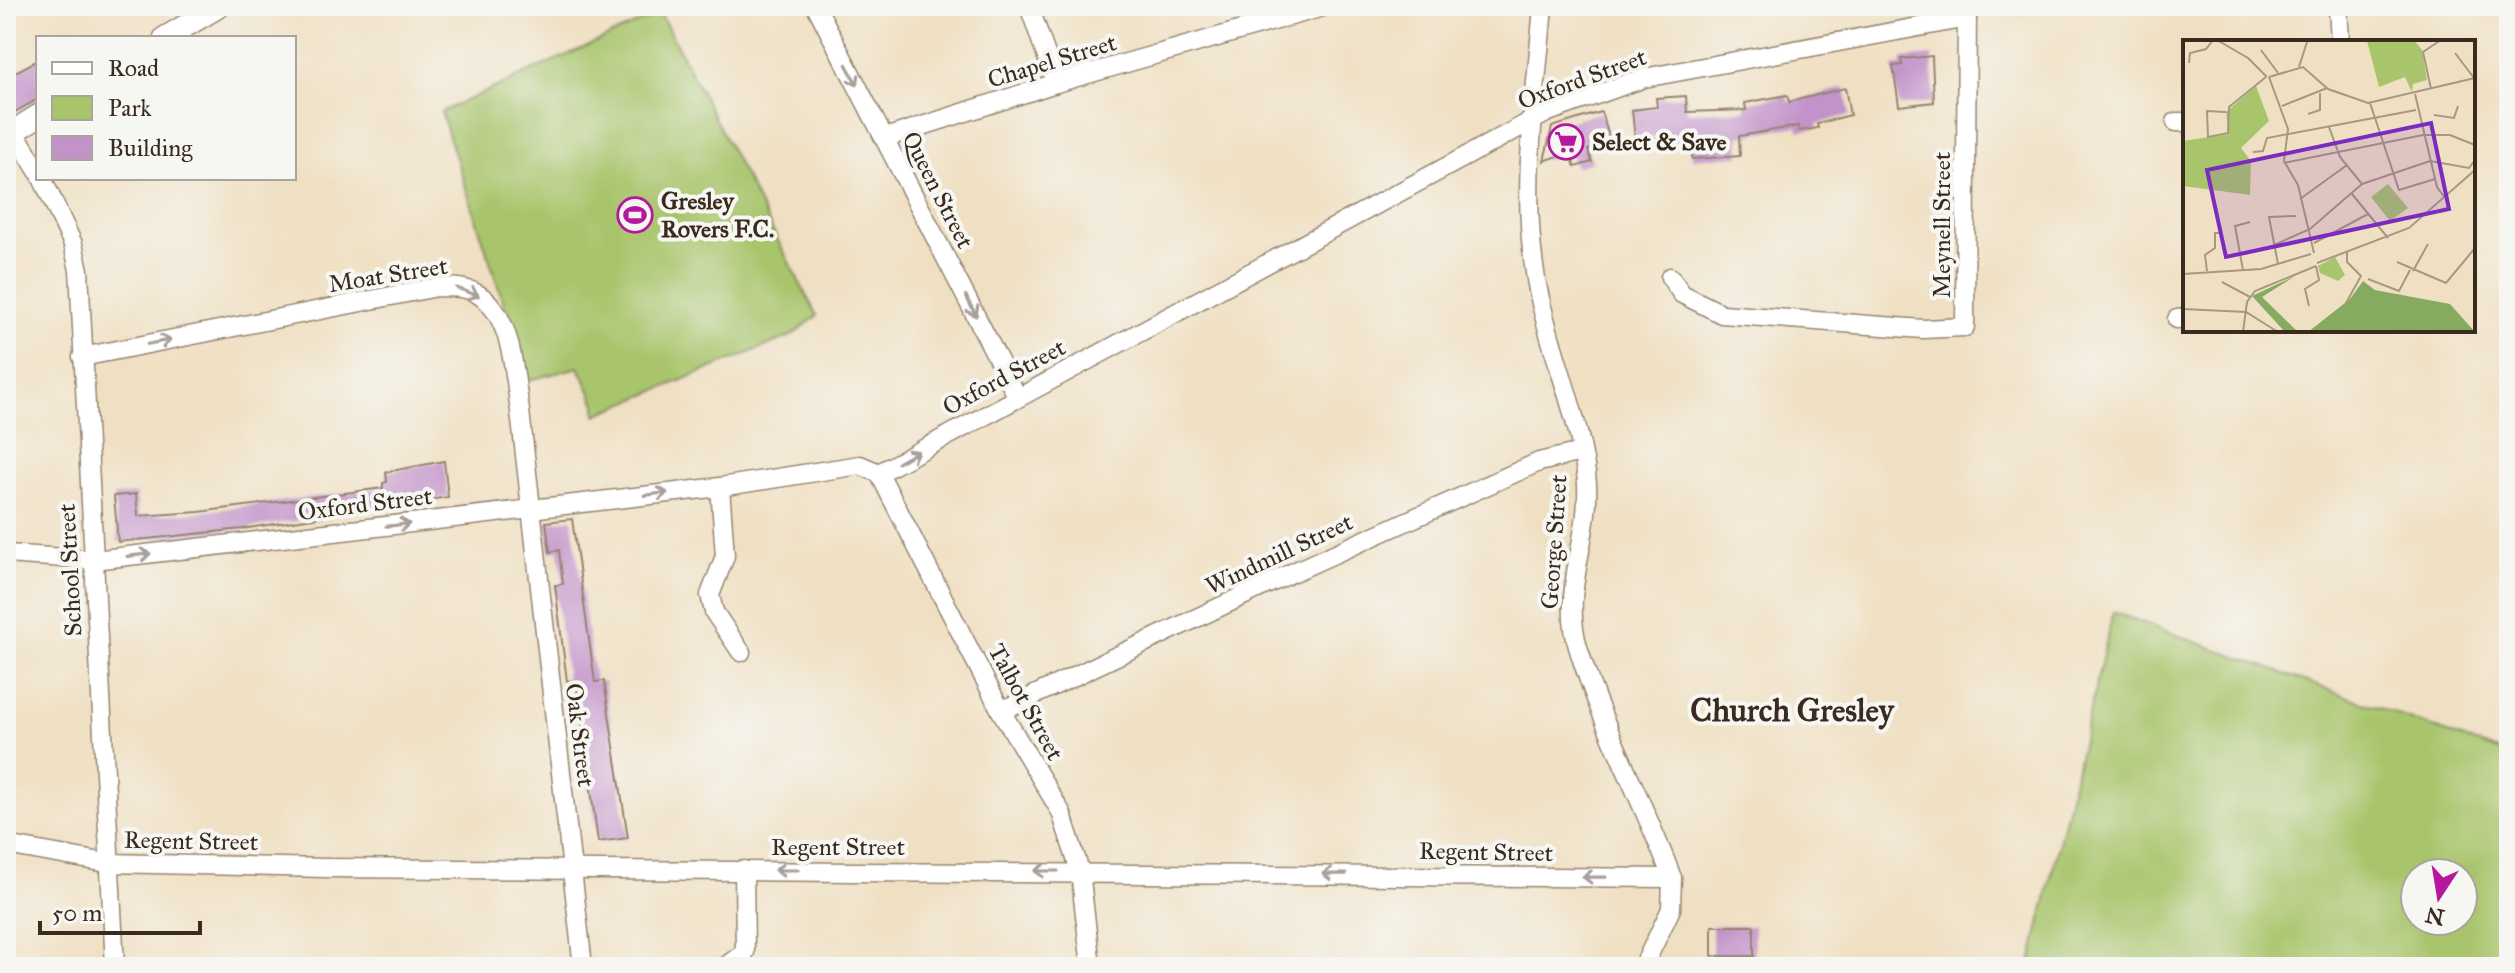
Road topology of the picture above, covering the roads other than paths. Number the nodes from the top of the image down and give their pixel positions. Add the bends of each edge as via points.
1 (219, 6) edge
2 (816, 6) edge
3 (1029, 6) edge
4 (1326, 6) edge
5 (1543, 6) edge
6 (2338, 6) edge
7 (1967, 12) edge
8 (168, 36) edge
9 (2340, 40) edge
10 (1056, 83) junction
11 (36, 117) edge
12 (1534, 120) junction
13 (10, 133) edge
14 (885, 138) junction
15 (36, 168) edge
16 (43, 180) edge
17 (1670, 277) dead end
18 (82, 357) junction
19 (1017, 396) junction
20 (1581, 452) junction
21 (879, 473) junction
22 (720, 487) junction
23 (528, 509) junction
24 (6, 554) edge
25 (94, 560) junction
26 (741, 652) dead end
27 (1001, 711) junction
28 (6, 845) edge
29 (107, 863) junction
30 (573, 870) junction
31 (744, 870) junction
32 (1080, 871) junction
33 (1672, 878) junction
34 (115, 967) edge
35 (583, 967) edge
36 (725, 967) edge
37 (1091, 967) edge
38 (1643, 967) edge

1 - 8 street
2 -> 14 street, Queen Street
3 - 10 street
4 - 10 street, Chapel Street
5 - 12 street, George Street
6 - 9 street
7 - 12 street, Oxford Street via 1644,78
7 - 17 street, Meynell Street via 1965,327 1923,329 1722,314 1682,294
10 - 14 street, Chapel Street
11 - 13 street
12 - 19 street, Oxford Street
12 - 20 street, George Street via 1529,210 1536,280
13 - 15 street
14 -> 19 street, Queen Street
16 - 18 street, School Street via 73,244 79,270
18 -> 23 street, Moat Street via 437,287 476,293 501,322 511,355
18 - 25 street, School Street
21 -> 19 street, Oxford Street
20 - 27 street, Windmill Street via 1539,462
20 - 33 street, George Street via 1586,504 1570,604 1577,647
21 - 22 street, Oxford Street via 860,465
21 - 27 street, Talbot Street
23 -> 22 street, Oxford Street
22 - 26 street via 725,556 710,595 714,612
25 -> 23 street, Oxford Street
23 - 30 street, Oak Street
24 - 25 street, Oxford Street
25 - 29 street, School Street
27 - 32 street, Talbot Street via 1061,812
28 - 29 street, Regent Street
29 - 30 street, Regent Street
29 - 34 street, School Street
30 - 31 street, Regent Street
30 - 35 street, Oak Street
32 -> 31 street, Regent Street
31 - 36 street via 745,952
33 -> 32 street, Regent Street
32 - 37 street, Talbot Street
33 - 38 street, George Street via 1671,909

